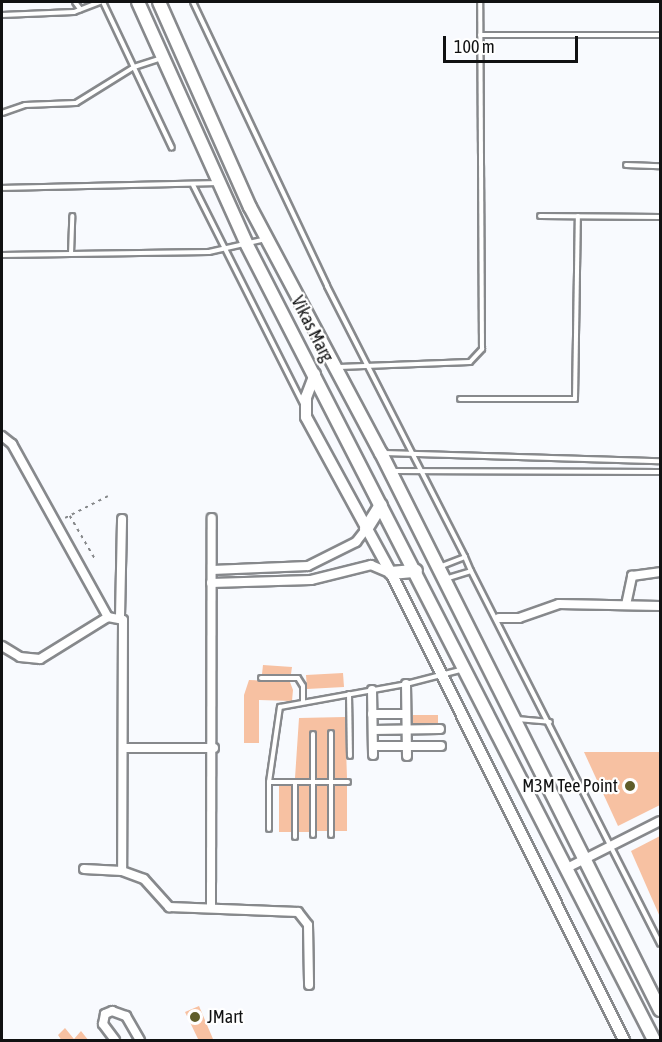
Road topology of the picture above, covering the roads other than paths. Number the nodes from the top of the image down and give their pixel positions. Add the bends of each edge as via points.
1 (75, 2) edge
2 (102, 2) edge
3 (138, 2) edge
4 (159, 2) edge
5 (193, 2) edge
6 (480, 2) edge
7 (80, 9) junction
8 (2, 15) edge
9 (480, 35) junction
10 (660, 35) edge
11 (162, 57) junction
12 (134, 67) junction
13 (2, 112) edge
14 (172, 148) dead end
15 (626, 165) dead end
16 (660, 166) edge
17 (218, 183) junction
18 (193, 184) junction
19 (2, 188) edge
20 (72, 216) dead end
21 (540, 216) dead end
22 (578, 216) junction
23 (660, 217) edge
24 (267, 238) junction
25 (248, 245) junction
26 (225, 250) junction
27 (71, 254) junction
28 (2, 255) edge
29 (369, 366) junction
30 (335, 368) junction
31 (315, 374) junction
32 (460, 399) dead end
33 (305, 406) junction
34 (2, 436) edge
35 (414, 451) junction
36 (381, 453) junction
37 (660, 461) edge
38 (389, 471) junction
39 (423, 471) junction
40 (660, 472) edge
41 (381, 506) junction
42 (212, 518) dead end
43 (122, 519) dead end
44 (366, 529) junction
45 (465, 557) junction
46 (326, 559) junction
47 (437, 568) junction
48 (212, 570) junction
49 (416, 571) junction
50 (471, 571) junction
51 (660, 572) edge
52 (391, 573) junction
53 (332, 574) junction
54 (442, 580) junction
55 (212, 583) junction
56 (626, 605) junction
57 (660, 606) edge
58 (108, 617) junction
59 (120, 617) junction
60 (499, 618) junction
61 (2, 645) edge
62 (466, 668) junction
63 (441, 675) junction
64 (261, 678) dead end
65 (406, 684) junction
66 (372, 690) junction
67 (349, 694) junction
68 (303, 700) junction
69 (372, 714) junction
70 (406, 714) junction
71 (513, 719) junction
72 (550, 722) junction
73 (440, 729) dead end
74 (373, 730) junction
75 (407, 730) junction
76 (331, 733) dead end
77 (313, 734) dead end
78 (441, 746) dead end
79 (123, 748) junction
80 (214, 748) junction
81 (407, 751) junction
82 (350, 756) dead end
83 (269, 782) junction
84 (295, 782) junction
85 (313, 782) junction
86 (331, 782) junction
87 (348, 782) dead end
88 (660, 821) edge
89 (269, 829) dead end
90 (313, 835) dead end
91 (331, 835) dead end
92 (296, 837) dead end
93 (611, 846) junction
94 (585, 859) junction
95 (567, 868) junction
96 (84, 870) dead end
97 (122, 871) junction
98 (212, 907) junction
99 (660, 944) edge
100 (309, 985) dead end
101 (660, 1006) edge
102 (115, 1041) edge
103 (140, 1041) edge
104 (624, 1041) edge
105 (654, 1041) edge

1 - 7 lane
2 - 7 lane
2 - 12 lane
3 - 11 main road, Vikas Marg
4 - 24 main road
5 - 29 lane
6 - 9 lane
7 - 8 lane
9 - 10 lane
9 - 29 lane via 482,348 470,362
11 - 12 lane
11 - 17 main road, Vikas Marg
12 - 13 lane via 76,104 25,105
12 - 14 lane
15 - 16 lane
17 - 18 lane
17 - 25 main road, Vikas Marg
18 - 19 lane
18 - 26 lane
20 - 27 lane
21 - 22 lane
22 - 23 lane
22 - 32 lane via 575,399
24 - 25 lane
24 - 30 main road
25 - 26 lane
25 - 31 main road, Vikas Marg
26 - 27 lane
26 - 33 lane
27 - 28 lane
29 - 30 lane
29 - 35 lane
30 - 36 main road
31 - 33 street
31 - 41 main road, Vikas Marg
33 - 44 street
34 - 58 street via 12,444
35 - 36 lane
35 - 37 lane
35 - 39 lane
36 - 38 main road
38 - 39 lane
38 - 47 main road
39 - 40 lane
39 - 45 lane
41 - 44 main road
41 - 49 main road, Vikas Marg
42 - 48 street
43 - 59 street
44 - 46 street via 356,542
44 - 52 street
45 - 47 lane
45 - 50 lane
46 - 48 street via 296,569
46 - 53 street
47 - 54 main road
48 - 55 street
49 - 52 main road
49 - 62 main road, Vikas Marg
50 - 54 lane
50 - 60 lane
51 - 56 street via 632,576
52 - 53 street via 370,565
52 - 63 street
53 - 55 street via 311,580
54 - 71 main road
55 - 80 street
56 - 57 street
56 - 60 street via 559,604 519,618
58 - 59 street
58 - 61 street via 40,659 20,657
59 - 79 street
60 - 72 lane
62 - 63 lane
62 - 95 main road, Vikas Marg
63 - 65 lane
63 - 104 street
64 - 68 lane via 298,678 303,686
65 - 66 lane
65 - 70 street
66 - 67 lane
66 - 69 street
67 - 68 lane
67 - 82 lane
68 - 83 lane via 285,703 276,715
69 - 70 street
69 - 74 street
70 - 75 street
71 - 72 lane
71 - 94 main road
72 - 93 lane
73 - 75 street
74 - 75 street
74 - 81 street via 373,751
75 - 81 street
76 - 86 lane
77 - 85 lane
78 - 81 street
79 - 80 street
79 - 97 street
80 - 98 street
83 - 84 lane
83 - 89 lane
84 - 85 lane
84 - 92 lane
85 - 86 lane
85 - 90 lane
86 - 87 lane
86 - 91 lane
88 - 93 street
93 - 94 street
93 - 99 lane
94 - 95 street
94 - 101 main road
95 - 105 main road, Vikas Marg
96 - 97 street
97 - 98 street via 144,879 164,906
98 - 100 street via 303,916 308,925
102 - 103 street via 103,1024 105,1014 112,1011 126,1016

